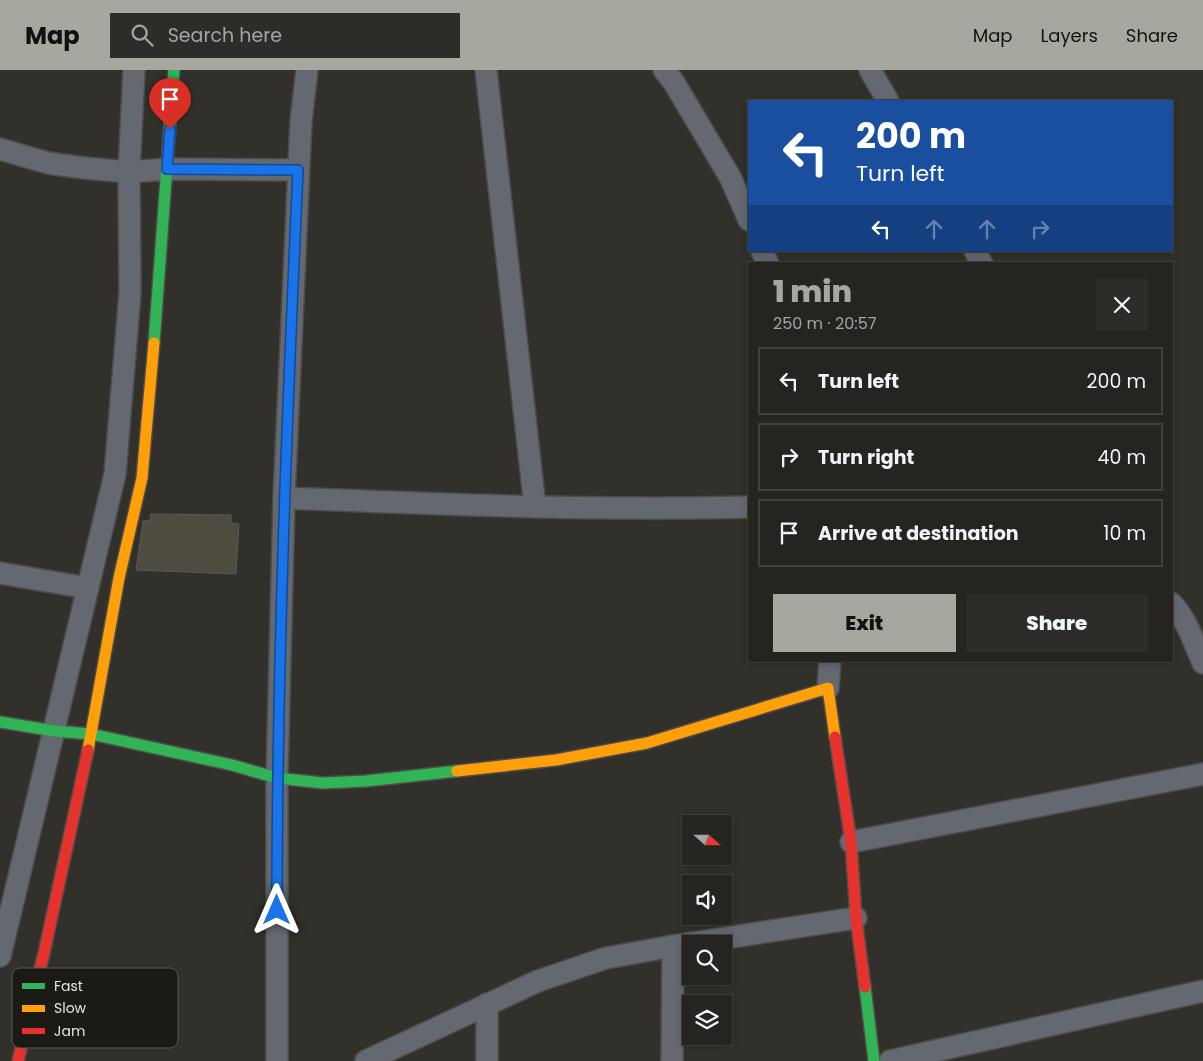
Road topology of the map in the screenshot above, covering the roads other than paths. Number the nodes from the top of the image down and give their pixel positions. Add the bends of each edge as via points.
1 (134, 70) edge
2 (174, 70) edge
3 (306, 70) edge
4 (486, 70) edge
5 (664, 70) edge
6 (870, 70) edge
7 (887, 100) edge
8 (0, 149) edge
9 (167, 169) junction
10 (298, 170) junction
11 (129, 172) junction
12 (748, 218) edge
13 (284, 498) junction
14 (535, 507) junction
15 (748, 507) edge
16 (0, 573) edge
17 (88, 588) junction
18 (1173, 605) edge
19 (830, 662) edge
20 (1203, 663) edge
21 (828, 688) junction
22 (0, 722) edge
23 (54, 731) junction
24 (91, 734) junction
25 (1203, 774) edge
26 (277, 778) junction
27 (851, 842) junction
28 (856, 918) junction
29 (673, 946) junction
30 (1, 947) edge
31 (40, 968) edge
32 (1203, 991) edge
33 (487, 1004) junction
34 (21, 1048) edge
35 (18, 1061) edge
36 (277, 1061) edge
37 (366, 1061) edge
38 (487, 1061) edge
39 (672, 1061) edge
40 (874, 1061) edge
41 (890, 1061) edge

1 - 11 street
2 - 9 street
3 - 10 street
4 - 14 street
5 - 12 street via 730,177
6 - 7 street
8 - 11 street via 48,163
9 - 10 street
9 - 11 street
9 - 24 street via 142,478 119,578
10 - 13 street
11 - 17 street via 130,293 115,474
13 - 14 street
13 - 26 street
14 - 15 street
16 - 17 street
17 - 23 street
18 - 20 street
19 - 21 street
21 - 26 street via 647,743 556,760 323,784
21 - 27 street
22 - 23 street
23 - 24 street
23 - 30 street
24 - 26 street
24 - 31 street
25 - 27 street
26 - 36 street
27 - 28 street
28 - 29 street
28 - 40 street
29 - 33 street via 606,958 538,980
29 - 39 street
32 - 41 street
33 - 37 street
33 - 38 street
34 - 35 street

